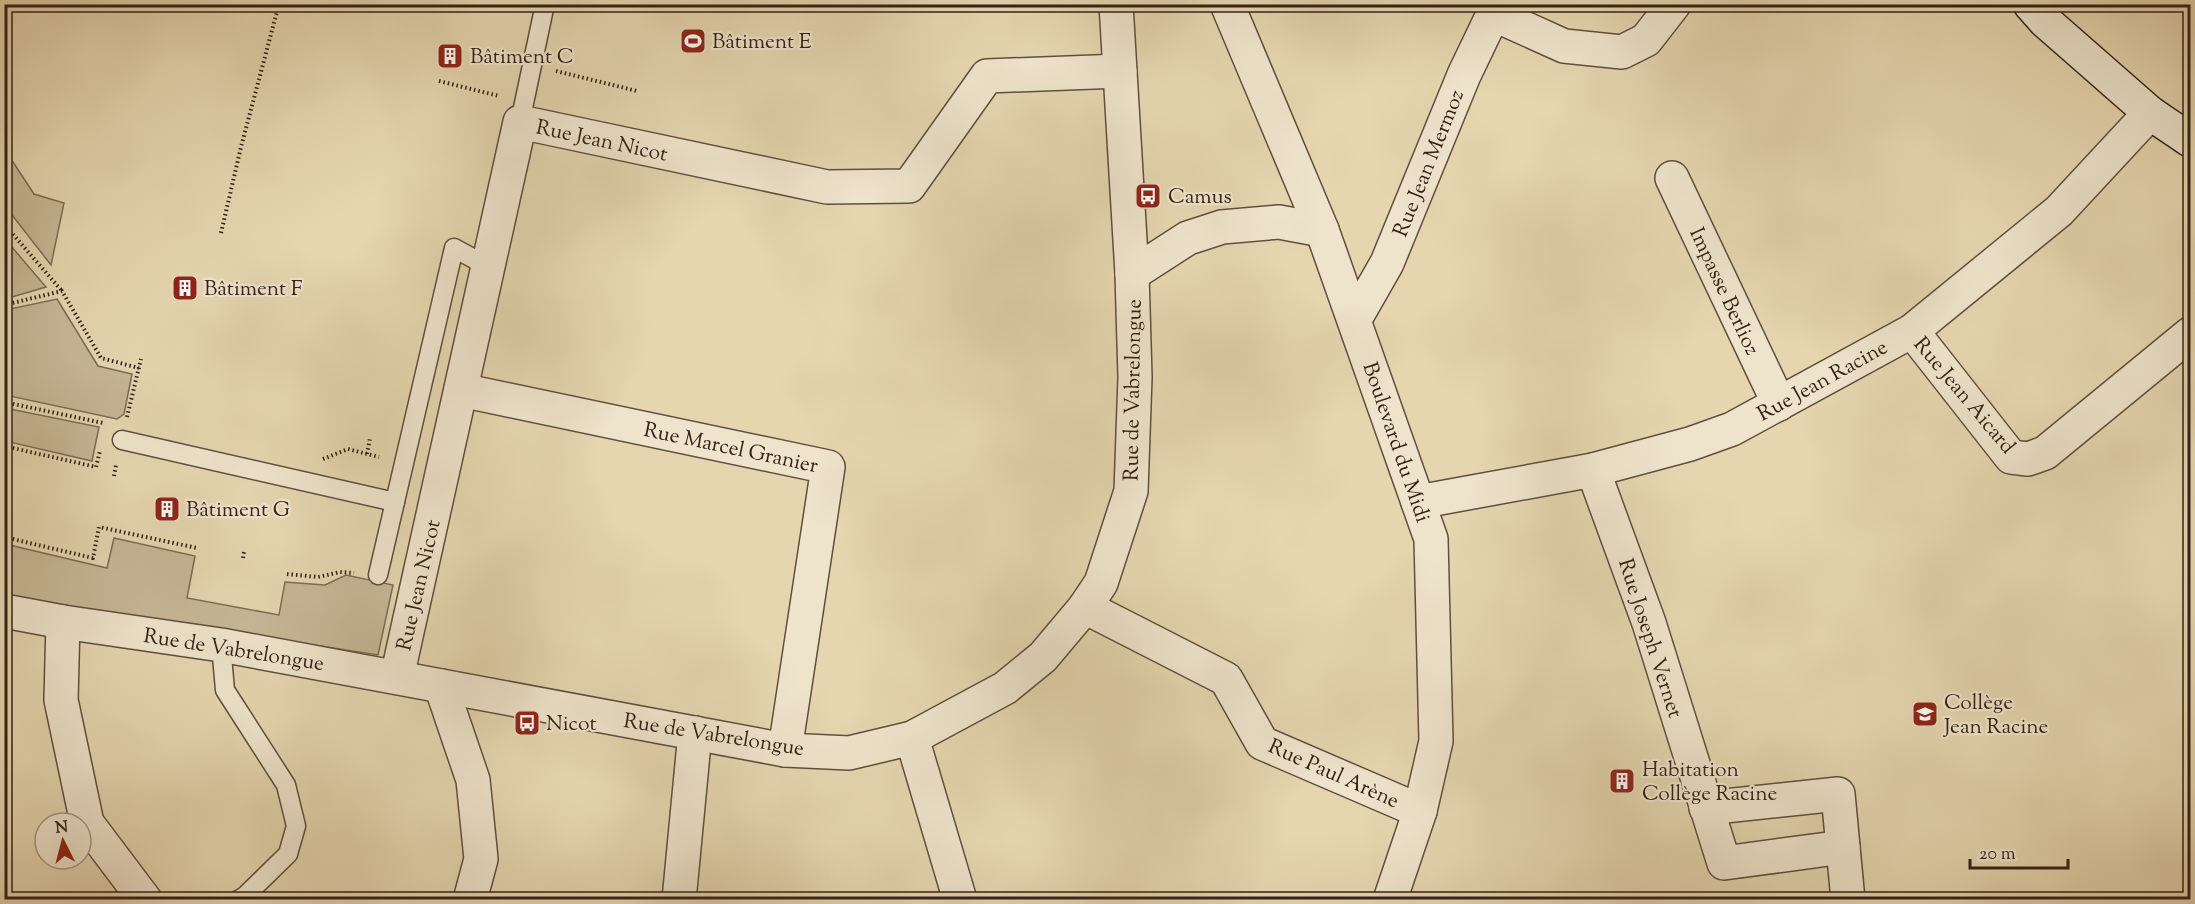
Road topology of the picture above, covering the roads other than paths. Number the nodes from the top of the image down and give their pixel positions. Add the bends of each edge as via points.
1 (545, 4) edge
2 (1116, 4) edge
3 (1227, 4) edge
4 (1674, 4) edge
5 (1495, 9) edge
6 (2045, 10) edge
7 (1120, 71) junction
8 (2150, 113) junction
9 (520, 122) junction
10 (2190, 140) edge
11 (1671, 178) dead end
12 (1322, 230) junction
13 (489, 267) junction
14 (1132, 274) junction
15 (1355, 319) junction
16 (1912, 331) junction
17 (2190, 334) edge
18 (461, 390) junction
19 (1779, 404) junction
20 (122, 440) dead end
21 (1593, 470) junction
22 (395, 502) junction
23 (1418, 502) junction
24 (378, 575) road end
25 (1085, 607) junction
26 (4, 611) edge
27 (63, 622) junction
28 (221, 645) junction
29 (397, 677) junction
30 (441, 686) junction
31 (695, 733) junction
32 (912, 738) junction
33 (785, 750) junction
34 (1706, 808) junction
35 (1420, 811) junction
36 (1843, 847) junction
37 (145, 900) edge
38 (238, 900) edge
39 (470, 900) edge
40 (679, 900) edge
41 (960, 900) edge
42 (1390, 900) edge
43 (1848, 900) edge

1 - 9 lane
2 - 7 street, Rue de Vabrelongue
3 - 12 street, Boulevard du Midi
4 - 5 street via 1647,40 1622,52 1564,46
5 - 15 street, Rue Jean Mermoz via 1387,263
6 - 8 street
7 - 9 street, Rue Jean Nicot via 987,76 909,186 827,187
7 - 14 street, Rue de Vabrelongue
8 - 10 street
8 - 16 street, Rue Jean Racine via 2059,211
9 - 13 street, Rue Jean Nicot
11 - 19 street, Impasse Berlioz
12 - 14 street via 1280,222 1222,227 1188,238
12 - 15 street, Boulevard du Midi
13 - 18 street, Rue Jean Nicot
13 - 22 lane via 454,248
14 - 25 street, Rue de Vabrelongue via 1135,376 1131,490 1101,583
15 - 23 street, Boulevard du Midi
16 - 17 street, Rue Jean Aicard via 2011,457 2028,459 2045,453
16 - 19 street, Rue Jean Racine
18 - 29 street, Rue Jean Nicot
18 - 33 street, Rue Marcel Granier via 828,467
19 - 21 street, Rue Jean Racine via 1732,429 1690,444
20 - 22 lane
21 - 23 street, Rue Jean Racine
21 - 34 street, Rue Joseph Vernet via 1649,624
22 - 24 lane
23 - 35 street, Boulevard du Midi via 1431,539 1436,741
25 - 32 street, Rue de Vabrelongue via 1043,657 1005,688
25 - 35 street, Rue Paul Arène via 1226,679 1262,743
26 - 27 street, Rue de Vabrelongue
27 - 28 street, Rue de Vabrelongue
27 - 37 street via 61,700 87,823
28 - 29 street, Rue de Vabrelongue
28 - 38 lane via 225,690 286,785 296,826 288,854
29 - 30 street, Rue de Vabrelongue
30 - 31 street, Rue de Vabrelongue
30 - 39 street via 473,780 481,859
31 - 33 street, Rue de Vabrelongue
31 - 40 street
32 - 33 street, Rue de Vabrelongue via 849,753
32 - 41 street
34 - 36 street, Rue Joseph Vernet via 1724,863
34 - 36 street via 1838,794
35 - 42 street, Boulevard du Midi
36 - 43 street

